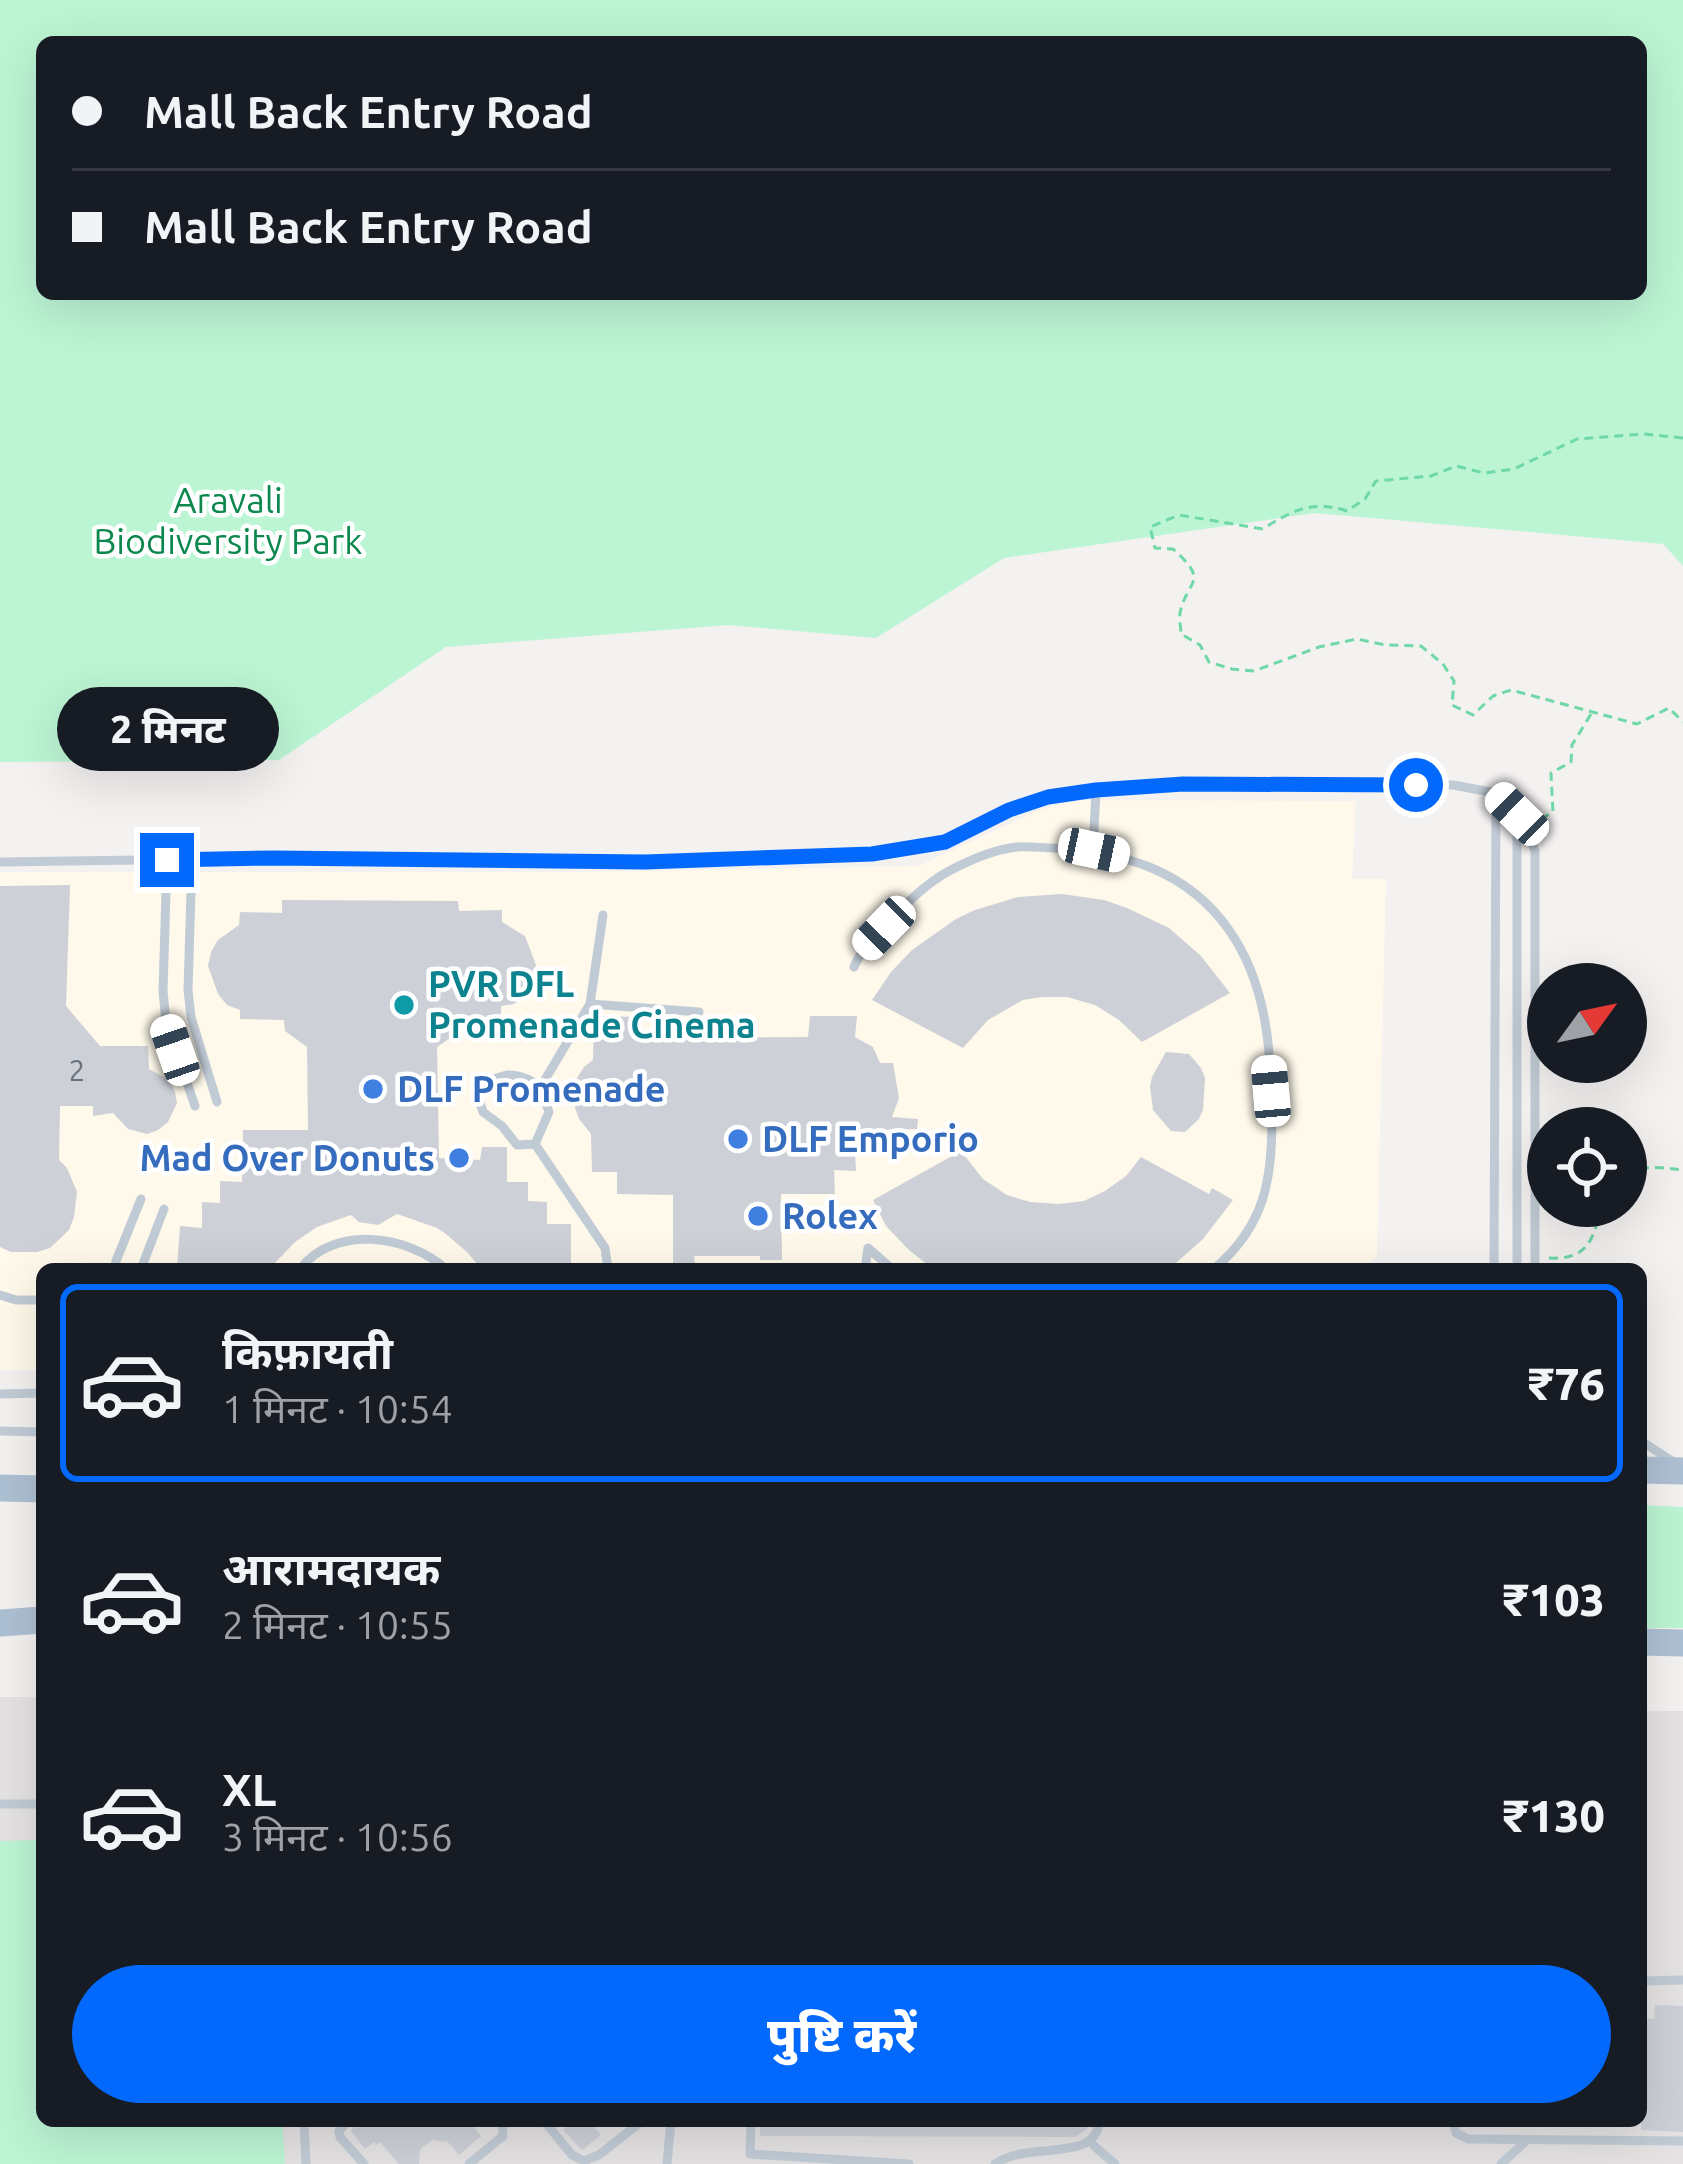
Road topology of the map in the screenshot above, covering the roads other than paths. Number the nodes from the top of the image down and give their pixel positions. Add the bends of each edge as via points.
1 (1096, 790) junction
2 (1496, 794) junction
3 (1517, 814) junction
4 (1094, 850) junction
5 (167, 860) junction
6 (192, 860) junction
7 (0, 862) edge
8 (603, 915) dead end
9 (854, 968) dead end
10 (590, 1004) junction
11 (699, 1012) dead end
12 (540, 1088) junction
13 (217, 1102) dead end
14 (194, 1106) dead end
15 (535, 1144) junction
16 (141, 1199) dead end
17 (164, 1209) dead end
18 (117, 1263) edge
19 (143, 1263) edge
20 (306, 1263) edge
21 (437, 1263) edge
22 (607, 1263) edge
23 (866, 1263) edge
24 (885, 1263) edge
25 (1220, 1263) edge
26 (1494, 1263) edge
27 (1517, 1263) edge
28 (1535, 1263) edge
29 (0, 1295) edge
30 (36, 1300) edge
31 (36, 1393) edge
32 (0, 1394) edge
33 (0, 1431) edge
34 (36, 1432) edge
35 (1647, 1445) edge
36 (1647, 1470) edge
37 (1683, 1470) edge
38 (36, 1471) edge
39 (0, 1472) edge
40 (0, 1488) edge
41 (36, 1490) edge
42 (36, 1621) edge
43 (0, 1623) edge
44 (0, 1635) edge
45 (36, 1637) edge
46 (1647, 1642) edge
47 (1683, 1643) edge
48 (0, 1804) edge
49 (36, 1804) edge
50 (1683, 1980) edge
51 (1647, 1981) edge
52 (304, 2127) edge
53 (343, 2127) edge
54 (502, 2127) edge
55 (549, 2127) edge
56 (634, 2127) edge
57 (671, 2127) edge
58 (751, 2127) edge
59 (1099, 2127) edge
60 (1454, 2127) edge
61 (1526, 2140) junction
62 (1683, 2140) edge
63 (1094, 2146) junction
64 (306, 2164) edge
65 (364, 2164) edge
66 (469, 2164) edge
67 (668, 2164) edge
68 (909, 2164) edge
69 (995, 2164) edge
70 (1114, 2164) edge
71 (1501, 2164) edge

1 - 2 lane via 1453,785
1 - 4 lane
1 - 6 lane via 1009,810 945,842 872,854
2 - 3 lane
2 - 26 lane
3 - 27 lane
3 - 28 lane via 1535,851
4 - 9 lane via 1016,847 955,868 899,911
4 - 25 lane via 1160,870 1207,905 1230,931 1261,996 1269,1176 1247,1236
5 - 6 lane
5 - 7 lane
5 - 14 lane via 166,1022
6 - 13 lane via 190,1017
8 - 10 lane
10 - 11 lane
10 - 12 lane
12 - 15 lane via 549,1112
12 - 15 lane via 507,1076 477,1094 483,1112 517,1144
15 - 22 lane
16 - 18 lane
17 - 19 lane
20 - 21 lane via 348,1240 377,1240 413,1247
23 - 24 lane via 868,1248
29 - 30 lane
31 - 32 lane
33 - 34 lane
35 - 37 lane
36 - 37 main road
38 - 39 main road
40 - 41 main road
42 - 43 main road
44 - 45 main road
46 - 47 main road
48 - 49 lane
50 - 51 lane
52 - 64 lane
53 - 65 lane via 340,2137
54 - 66 lane via 503,2136
55 - 56 lane via 584,2161
57 - 67 lane
58 - 68 lane via 750,2154
59 - 63 lane
60 - 61 lane via 1468,2139
61 - 62 lane
61 - 71 lane
63 - 69 lane
63 - 70 lane

